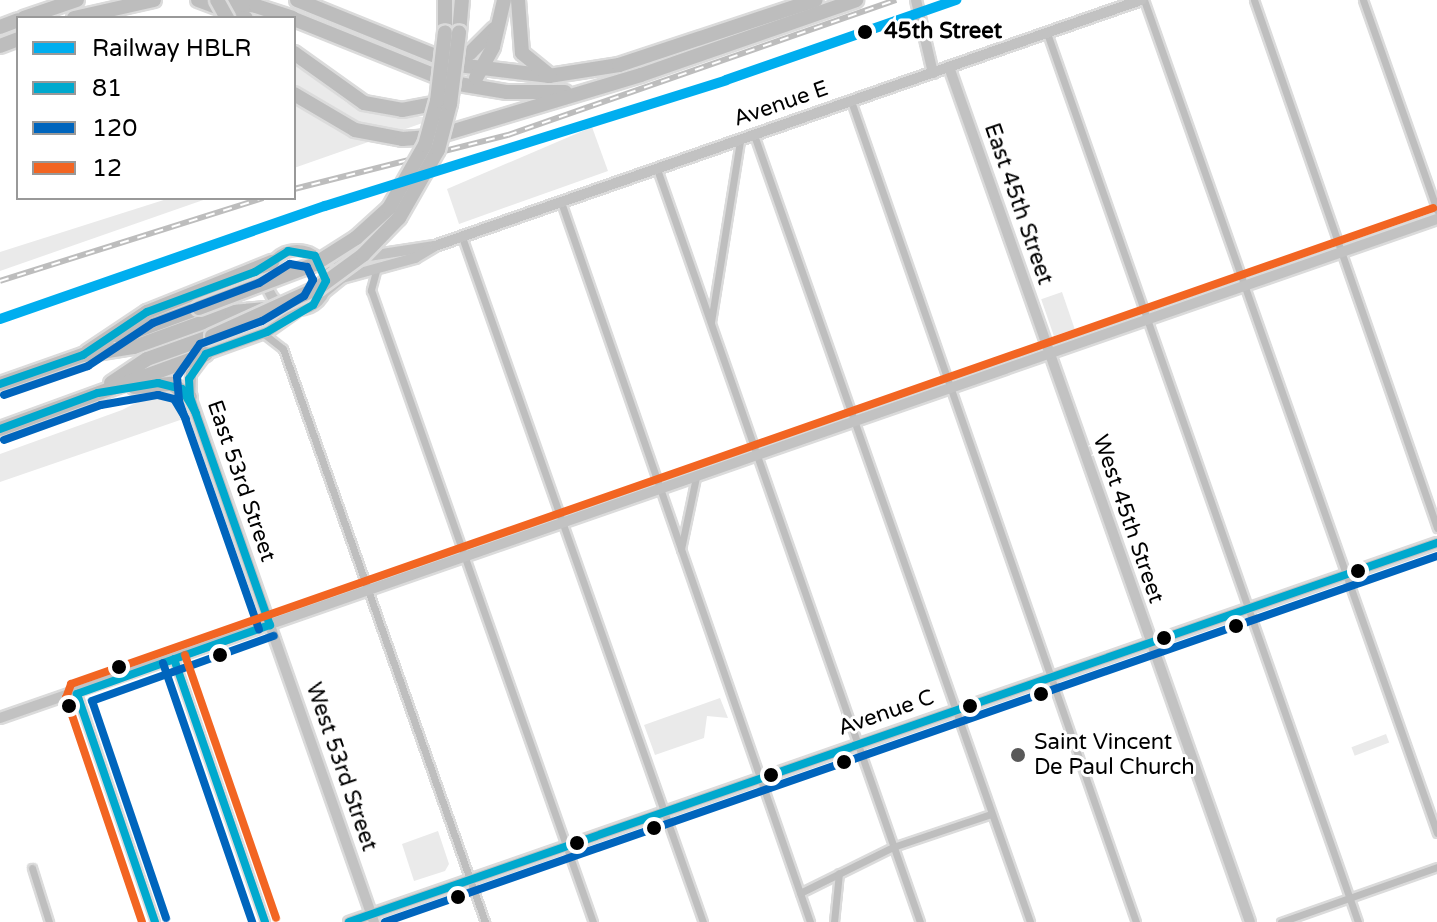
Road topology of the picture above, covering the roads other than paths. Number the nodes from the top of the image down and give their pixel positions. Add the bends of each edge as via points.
1 (61, 0) edge
2 (77, 0) edge
3 (154, 0) edge
4 (198, 0) edge
5 (210, 0) edge
6 (297, 0) edge
7 (321, 0) edge
8 (445, 0) edge
9 (460, 0) edge
10 (504, 0) edge
11 (518, 0) edge
12 (816, 0) edge
13 (856, 0) edge
14 (916, 0) edge
15 (1142, 0) edge
16 (1254, 0) edge
17 (1363, 0) edge
18 (30, 15) edge
19 (83, 16) edge
20 (241, 16) edge
21 (287, 16) edge
22 (296, 19) edge
23 (499, 23) junction
24 (452, 33) junction
25 (1047, 33) junction
26 (389, 38) junction
27 (296, 54) edge
28 (435, 58) junction
29 (949, 67) junction
30 (481, 71) junction
31 (933, 73) junction
32 (549, 76) junction
33 (439, 80) junction
34 (605, 85) junction
35 (468, 87) junction
36 (296, 96) edge
37 (851, 101) junction
38 (426, 107) junction
39 (754, 135) junction
40 (740, 140) junction
41 (657, 169) junction
42 (561, 202) junction
43 (1437, 210) edge
44 (1437, 219) edge
45 (462, 237) junction
46 (435, 246) junction
47 (309, 252) junction
48 (1343, 252) junction
49 (271, 270) junction
50 (376, 271) junction
51 (1245, 286) junction
52 (321, 295) junction
53 (279, 308) junction
54 (232, 312) junction
55 (296, 312) junction
56 (1148, 320) junction
57 (711, 324) junction
58 (264, 334) junction
59 (134, 347) junction
60 (206, 354) junction
61 (1049, 354) junction
62 (83, 355) junction
63 (0, 384) edge
64 (953, 388) junction
65 (98, 393) junction
66 (190, 397) junction
67 (855, 422) junction
68 (0, 429) edge
69 (756, 456) junction
70 (696, 477) junction
71 (659, 490) junction
72 (562, 523) junction
73 (1437, 528) edge
74 (1437, 543) edge
75 (681, 551) junction
76 (465, 557) junction
77 (1346, 575) junction
78 (367, 592) junction
79 (1249, 608) junction
80 (270, 625) junction
81 (1150, 643) junction
82 (174, 659) junction
83 (1054, 676) junction
84 (77, 694) junction
85 (957, 710) junction
86 (0, 718) edge
87 (859, 744) junction
88 (760, 779) junction
89 (665, 812) junction
90 (991, 814) junction
91 (1437, 833) edge
92 (566, 845) junction
93 (893, 847) junction
94 (1437, 867) edge
95 (32, 868) dead end
96 (839, 873) junction
97 (469, 878) junction
98 (800, 893) junction
99 (1350, 898) junction
100 (373, 918) edge
101 (49, 922) edge
102 (155, 922) edge
103 (265, 922) edge
104 (349, 922) edge
105 (485, 922) edge
106 (593, 922) edge
107 (703, 922) edge
108 (810, 922) edge
109 (834, 922) edge
110 (920, 922) edge
111 (1030, 922) edge
112 (1136, 922) edge
113 (1250, 922) edge
114 (1281, 922) edge
115 (1358, 922) edge

1 - 18 highway
2 - 18 highway
3 - 19 highway
4 - 20 highway
5 - 21 highway
6 - 26 highway
7 - 26 highway
8 - 24 highway
9 - 24 highway
10 - 23 highway
11 - 32 highway via 522,53
12 - 32 highway via 619,65
13 - 34 highway
14 - 31 street
15 - 25 street, Avenue E
15 - 51 street
16 - 48 street
17 - 43 street
22 - 33 highway
23 - 28 highway via 470,53
23 - 30 highway
24 - 62 highway, bridge via 425,145 389,208 356,238 315,264
24 - 65 highway, bridge via 441,139 425,179 399,218 363,255 318,288 147,359
25 - 29 street, Avenue E
25 - 56 street
26 - 28 highway
27 - 38 highway via 364,103 390,109
28 - 30 highway
28 - 33 highway
29 - 31 street, Avenue E
29 - 61 street, East 45th Street
30 - 32 highway
30 - 35 highway
31 - 37 street, Avenue E
33 - 35 highway
33 - 38 highway
34 - 35 highway via 528,93
34 - 36 highway via 464,131 418,139 355,130
35 - 38 highway
37 - 39 street, Avenue E
37 - 64 street
39 - 40 street, Avenue E
39 - 67 street
40 - 41 street, Avenue E
40 - 57 street
41 - 42 street, Avenue E
41 - 57 street
42 - 45 street, Avenue E
42 - 71 street
44 - 48 street
45 - 46 street, Avenue E
45 - 72 street
46 - 47 street, Avenue E via 337,261
46 - 50 street, Avenue E
47 - 49 street via 288,251
47 - 52 street via 323,267
48 - 51 street
48 - 73 street
49 - 53 street
49 - 54 highway via 260,295
49 - 62 highway via 147,312
50 - 52 street, Avenue E via 342,278
50 - 76 street via 371,290
51 - 56 street
51 - 77 street
52 - 55 street
53 - 54 highway
53 - 55 street
54 - 59 highway
55 - 58 street
56 - 61 street
56 - 79 street
57 - 69 street
58 - 60 street
58 - 78 street via 283,349
59 - 62 highway
59 - 65 highway
60 - 65 highway
60 - 66 street, East 53rd Street via 191,374
61 - 64 street
61 - 81 street, West 45th Street
62 - 63 highway
64 - 67 street
64 - 83 street
65 - 66 highway via 165,383
65 - 68 highway
66 - 80 street, East 53rd Street
67 - 69 street
67 - 85 street
69 - 70 street
69 - 87 street
70 - 71 street
70 - 75 street
71 - 72 street
71 - 75 street
72 - 76 street
72 - 89 street
74 - 77 street, Avenue C
75 - 88 street
76 - 78 street
76 - 92 street
77 - 79 street, Avenue C
77 - 91 street
78 - 80 street
78 - 97 street
79 - 81 street, Avenue C
79 - 99 street
80 - 82 street
80 - 100 street, West 53rd Street
81 - 83 street, Avenue C
81 - 113 street, West 45th Street
82 - 84 street
82 - 103 street
83 - 85 street, Avenue C
83 - 112 street
84 - 86 street
84 - 102 street
85 - 87 street, Avenue C
85 - 90 street
87 - 88 street, Avenue C
87 - 93 street
88 - 89 street, Avenue C
88 - 98 street
89 - 92 street, Avenue C
89 - 107 street
90 - 93 street
90 - 111 street
92 - 97 street, Avenue C
92 - 106 street
93 - 96 street
93 - 110 street
94 - 99 street
95 - 101 street
96 - 98 street
96 - 109 street
97 - 100 street, Avenue C
97 - 105 street
98 - 108 street
99 - 114 street
99 - 115 street
100 - 104 street, Avenue C

